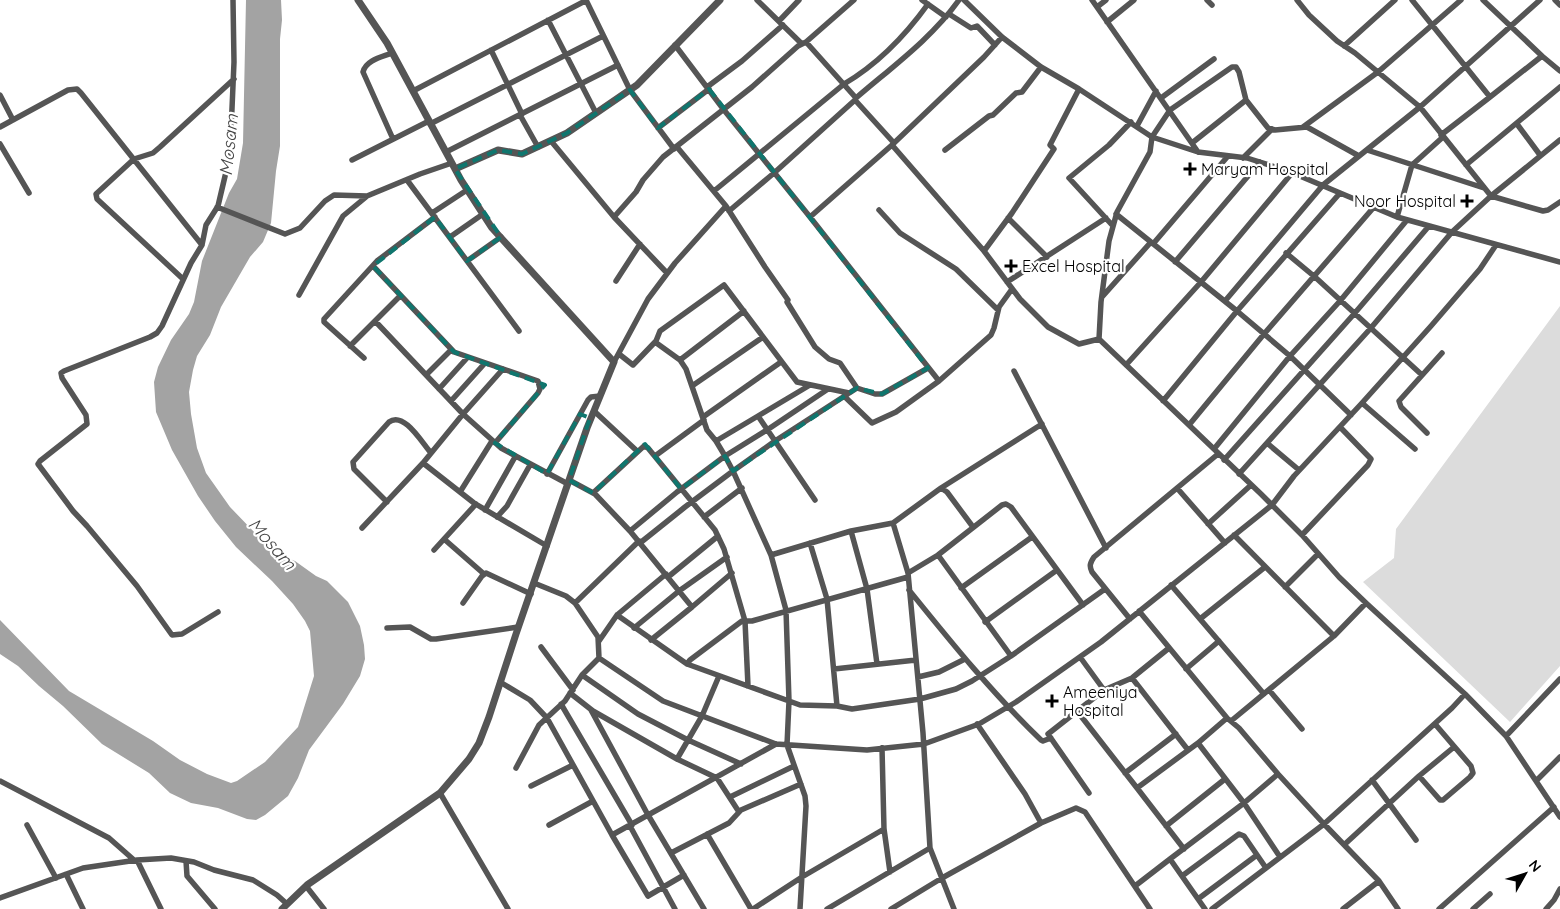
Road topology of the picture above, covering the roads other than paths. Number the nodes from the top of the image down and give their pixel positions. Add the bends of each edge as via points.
1 (233, 0) edge
2 (358, 0) edge
3 (363, 0) edge
4 (585, 0) edge
5 (720, 0) edge
6 (757, 0) edge
7 (800, 0) edge
8 (854, 0) edge
9 (922, 0) edge
10 (959, 0) edge
11 (964, 0) edge
12 (1092, 0) edge
13 (1106, 0) edge
14 (1134, 0) edge
15 (1207, 0) edge
16 (1297, 0) edge
17 (1395, 0) edge
18 (1412, 0) edge
19 (1461, 0) edge
20 (1483, 0) edge
21 (1540, 0) edge
22 (1555, 0) edge
23 (928, 4) junction
24 (1560, 5) edge
25 (1212, 6) dead end
26 (1097, 7) junction
27 (364, 10) junction
28 (948, 15) junction
29 (548, 20) junction
30 (1107, 22) junction
31 (781, 23) junction
32 (1433, 25) junction
33 (1510, 26) junction
34 (603, 36) junction
35 (1002, 37) junction
36 (804, 43) junction
37 (676, 45) junction
38 (995, 45) junction
39 (1344, 46) junction
40 (491, 50) junction
41 (392, 53) junction
42 (567, 54) junction
43 (1542, 56) junction
44 (1214, 59) dead end
45 (618, 65) junction
46 (1465, 66) junction
47 (1041, 67) junction
48 (1560, 71) edge
49 (1378, 72) junction
50 (234, 79) junction
51 (582, 83) junction
52 (508, 84) junction
53 (844, 84) junction
54 (1560, 87) edge
55 (708, 88) junction
56 (1079, 89) junction
57 (630, 90) junction
58 (413, 91) junction
59 (1156, 91) junction
60 (0, 95) edge
61 (1490, 97) junction
62 (1161, 98) junction
63 (856, 99) junction
64 (1246, 100) junction
65 (1420, 107) junction
66 (724, 110) junction
67 (1170, 110) junction
68 (596, 113) junction
69 (522, 114) junction
70 (13, 120) junction
71 (430, 122) junction
72 (1131, 122) junction
73 (1516, 124) junction
74 (1137, 126) junction
75 (0, 127) edge
76 (1303, 127) junction
77 (658, 128) junction
78 (1272, 129) junction
79 (1152, 136) junction
80 (1442, 136) junction
81 (393, 139) junction
82 (1560, 140) edge
83 (551, 141) junction
84 (1192, 143) junction
85 (0, 144) edge
86 (893, 144) junction
87 (538, 147) junction
88 (676, 148) junction
89 (945, 150) dead end
90 (1367, 150) junction
91 (446, 152) junction
92 (1198, 152) junction
93 (760, 154) junction
94 (1540, 155) junction
95 (1228, 156) junction
96 (1359, 156) junction
97 (1242, 158) junction
98 (134, 159) junction
99 (352, 160) dead end
100 (1260, 162) junction
101 (1412, 165) junction
102 (1466, 165) junction
103 (453, 166) junction
104 (774, 173) junction
105 (1292, 173) junction
106 (407, 180) junction
107 (1323, 185) junction
108 (1484, 189) junction
109 (467, 190) junction
110 (714, 191) junction
111 (29, 193) dead end
112 (1340, 193) junction
113 (367, 196) junction
114 (1491, 196) junction
115 (1560, 202) edge
116 (1374, 207) junction
117 (728, 208) junction
118 (220, 209) junction
119 (879, 210) dead end
120 (483, 214) junction
121 (1116, 214) junction
122 (433, 215) junction
123 (614, 216) junction
124 (1397, 217) junction
125 (810, 218) junction
126 (1008, 218) junction
127 (1106, 218) junction
128 (1407, 220) junction
129 (1113, 226) junction
130 (1429, 226) junction
131 (1452, 232) junction
132 (450, 237) junction
133 (500, 237) junction
134 (1152, 243) junction
135 (640, 244) junction
136 (202, 245) junction
137 (1496, 245) junction
138 (984, 251) junction
139 (1286, 253) junction
140 (1047, 257) junction
141 (467, 261) junction
142 (1175, 262) junction
143 (1557, 262) edge
144 (373, 266) junction
145 (1560, 266) edge
146 (668, 273) junction
147 (1315, 277) junction
148 (183, 279) junction
149 (616, 281) dead end
150 (1007, 282) junction
151 (1201, 282) junction
152 (1012, 289) junction
153 (300, 296) dead end
154 (400, 296) junction
155 (1102, 297) junction
156 (1225, 301) junction
157 (1340, 301) junction
158 (998, 310) junction
159 (744, 311) junction
160 (1237, 311) junction
161 (1354, 314) junction
162 (375, 321) junction
163 (1370, 329) junction
164 (519, 332) dead end
165 (1264, 334) junction
166 (763, 337) junction
167 (1099, 340) junction
168 (655, 342) junction
169 (350, 346) junction
170 (452, 350) junction
171 (1442, 353) dead end
172 (619, 354) junction
173 (1290, 356) junction
174 (1403, 357) junction
175 (364, 358) dead end
176 (467, 358) junction
177 (680, 360) junction
178 (614, 362) junction
179 (781, 362) junction
180 (485, 363) junction
181 (1126, 365) junction
182 (928, 368) junction
183 (504, 369) junction
184 (1014, 370) dead end
185 (1304, 370) junction
186 (426, 375) junction
187 (1422, 375) junction
188 (938, 381) junction
189 (810, 385) junction
190 (1319, 385) junction
191 (692, 386) junction
192 (858, 388) junction
193 (439, 389) junction
194 (828, 389) junction
195 (847, 394) junction
196 (600, 396) junction
197 (451, 401) junction
198 (1164, 401) junction
199 (1362, 403) junction
200 (594, 411) junction
201 (463, 414) junction
202 (1351, 415) junction
203 (758, 416) junction
204 (703, 419) junction
205 (1042, 424) junction
206 (1189, 425) junction
207 (1340, 427) junction
208 (768, 430) junction
209 (1426, 433) dead end
210 (716, 440) junction
211 (774, 441) junction
212 (494, 442) junction
213 (1267, 443) junction
214 (1415, 449) dead end
215 (637, 451) junction
216 (1216, 451) junction
217 (431, 453) junction
218 (655, 456) junction
219 (725, 456) junction
220 (515, 457) junction
221 (1224, 460) junction
222 (423, 463) junction
223 (530, 465) junction
224 (1299, 470) junction
225 (733, 471) junction
226 (547, 474) junction
227 (1240, 474) junction
228 (569, 482) junction
229 (1251, 485) junction
230 (742, 488) junction
231 (941, 488) junction
232 (1177, 488) junction
233 (681, 489) junction
234 (460, 492) junction
235 (593, 493) junction
236 (814, 500) dead end
237 (692, 501) junction
238 (387, 502) junction
239 (476, 504) junction
240 (1272, 505) junction
241 (485, 510) junction
242 (497, 517) junction
243 (704, 517) junction
244 (893, 523) junction
245 (1208, 524) junction
246 (973, 527) junction
247 (362, 528) dead end
248 (630, 531) junction
249 (850, 531) junction
250 (1234, 535) junction
251 (1302, 535) junction
252 (718, 536) junction
253 (1032, 537) junction
254 (444, 539) junction
255 (639, 542) junction
256 (1225, 543) junction
257 (810, 544) junction
258 (548, 546) junction
259 (1106, 548) junction
260 (434, 550) dead end
261 (770, 554) junction
262 (938, 554) junction
263 (1318, 554) junction
264 (727, 557) junction
265 (1265, 567) junction
266 (1057, 570) junction
267 (732, 573) junction
268 (484, 574) junction
269 (908, 575) junction
270 (667, 576) junction
271 (534, 583) junction
272 (1171, 585) junction
273 (1285, 587) junction
274 (867, 588) junction
275 (961, 588) junction
276 (1105, 589) junction
277 (909, 590) junction
278 (679, 591) junction
279 (530, 594) junction
280 (828, 599) junction
281 (463, 603) dead end
282 (574, 603) junction
283 (1366, 603) junction
284 (1083, 604) junction
285 (692, 607) junction
286 (786, 610) junction
287 (1139, 611) junction
288 (218, 612) dead end
289 (617, 615) junction
290 (1130, 619) junction
291 (1200, 619) junction
292 (745, 621) junction
293 (985, 622) junction
294 (518, 627) junction
295 (387, 628) dead end
296 (634, 628) junction
297 (1334, 636) junction
298 (651, 640) junction
299 (599, 641) junction
300 (1219, 641) junction
301 (541, 647) dead end
302 (1169, 648) junction
303 (1011, 656) junction
304 (1080, 657) junction
305 (599, 658) junction
306 (965, 659) junction
307 (916, 660) junction
308 (687, 664) junction
309 (877, 664) junction
310 (834, 669) junction
311 (1186, 669) junction
312 (582, 675) junction
313 (719, 676) junction
314 (979, 676) junction
315 (918, 677) junction
316 (1132, 678) junction
317 (1560, 679) edge
318 (500, 682) junction
319 (748, 686) junction
320 (1104, 690) junction
321 (572, 692) junction
322 (1267, 692) junction
323 (1465, 694) junction
324 (920, 699) junction
325 (789, 702) junction
326 (561, 704) junction
327 (837, 706) junction
328 (1007, 708) junction
329 (591, 710) junction
330 (1077, 712) junction
331 (702, 716) junction
332 (547, 718) junction
333 (1229, 720) junction
334 (977, 724) junction
335 (1435, 724) junction
336 (1302, 728) dead end
337 (1176, 734) junction
338 (1506, 736) junction
339 (1051, 738) junction
340 (688, 740) junction
341 (1198, 743) junction
342 (776, 744) junction
343 (924, 744) junction
344 (787, 746) junction
345 (1454, 746) junction
346 (882, 748) junction
347 (1188, 750) junction
348 (1560, 757) edge
349 (677, 759) junction
350 (741, 764) junction
351 (574, 765) junction
352 (794, 766) junction
353 (516, 768) dead end
354 (1125, 773) junction
355 (1278, 774) junction
356 (1419, 776) junction
357 (717, 778) junction
358 (1225, 779) junction
359 (1372, 780) junction
360 (1536, 781) junction
361 (0, 782) edge
362 (801, 784) junction
363 (531, 786) dead end
364 (1137, 788) junction
365 (440, 793) junction
366 (1089, 794) dead end
367 (730, 797) junction
368 (593, 801) junction
369 (1244, 803) junction
370 (1389, 803) junction
371 (1554, 807) junction
372 (739, 812) junction
373 (1559, 814) edge
374 (648, 815) junction
375 (1041, 823) junction
376 (1324, 824) junction
377 (27, 825) dead end
378 (549, 825) dead end
379 (631, 825) junction
380 (1166, 826) junction
381 (884, 829) junction
382 (707, 834) junction
383 (612, 835) junction
384 (1416, 840) dead end
385 (1345, 844) junction
386 (930, 848) junction
387 (1184, 849) junction
388 (671, 853) junction
389 (1257, 855) junction
390 (1280, 857) junction
391 (1170, 859) junction
392 (136, 860) junction
393 (186, 861) junction
394 (1266, 868) junction
395 (890, 872) junction
396 (66, 874) junction
397 (684, 875) junction
398 (1182, 876) junction
399 (802, 877) junction
400 (56, 878) junction
401 (942, 878) junction
402 (1379, 882) junction
403 (306, 886) junction
404 (663, 886) junction
405 (1135, 886) junction
406 (1560, 889) edge
407 (0, 890) edge
408 (1490, 894) dead end
409 (2, 897) edge
410 (1198, 899) junction
411 (284, 907) edge
412 (84, 909) edge
413 (161, 909) edge
414 (215, 909) edge
415 (324, 909) edge
416 (508, 909) edge
417 (675, 909) edge
418 (704, 909) edge
419 (752, 909) edge
420 (800, 909) edge
421 (827, 909) edge
422 (891, 909) edge
423 (954, 909) edge
424 (1150, 909) edge
425 (1205, 909) edge
426 (1212, 909) edge
427 (1343, 909) edge
428 (1398, 909) edge
429 (1439, 909) edge
430 (1473, 909) edge
431 (1546, 909) edge

1 - 50 street
2 - 27 street
3 - 27 street
4 - 29 street
4 - 34 street
5 - 37 street
6 - 31 street
7 - 31 street
8 - 36 street
9 - 23 street
10 - 28 street
11 - 35 street
12 - 26 street
13 - 26 street
14 - 30 street
15 - 25 street
16 - 39 street
17 - 39 street
18 - 32 street
19 - 32 street
20 - 33 street
21 - 33 street
22 - 24 street
23 - 28 street
23 - 53 street via 911,28 879,59
26 - 30 street
27 - 41 street
28 - 38 street via 971,28 976,26
28 - 63 street
29 - 40 street
29 - 42 street
30 - 59 street
31 - 36 street
31 - 55 street
32 - 46 street
32 - 49 street
33 - 43 street
33 - 46 street
34 - 42 street
34 - 45 street
35 - 38 street
35 - 47 street
36 - 53 street
36 - 66 street
37 - 55 street
37 - 57 street
38 - 86 street
39 - 49 street
40 - 52 street
40 - 58 street
41 - 58 street
41 - 81 street via 368,63 363,72
42 - 51 street
42 - 52 street
43 - 48 street
43 - 61 street
44 - 62 street
45 - 51 street
45 - 57 street
46 - 61 street
46 - 65 street
47 - 56 street
47 - 89 street via 1022,92
49 - 65 street
49 - 76 street
50 - 98 street via 156,150
50 - 118 street via 231,150
51 - 68 street
51 - 69 street
52 - 69 street
52 - 71 street
53 - 63 street
53 - 93 street
54 - 73 street
55 - 66 street
55 - 77 street
56 - 72 street
56 - 126 street via 1050,145 1054,149
57 - 68 street
57 - 77 street
58 - 71 street
59 - 62 street
59 - 74 street
60 - 70 street
61 - 80 street
62 - 67 street
63 - 86 street
63 - 104 street
64 - 67 street via 1239,72 1232,66
64 - 78 street via 1265,125
64 - 84 street
65 - 80 street
65 - 90 street
66 - 88 street
66 - 93 street
67 - 79 street
67 - 84 street
68 - 83 street
69 - 87 street
69 - 91 street
70 - 75 street
70 - 98 street via 68,90 76,89
71 - 81 street
71 - 91 street
72 - 74 street
72 - 127 street via 1109,146 1069,178
73 - 94 street
73 - 102 street
74 - 79 street
76 - 78 street
76 - 96 street
77 - 88 street
78 - 97 street
79 - 92 street
79 - 121 street via 1150,152
80 - 101 street
80 - 102 street
81 - 99 street
82 - 94 street
83 - 87 street
83 - 123 street
84 - 92 street
85 - 111 street
86 - 125 street
86 - 138 street
87 - 103 street via 522,154 498,150
88 - 110 street
88 - 123 street via 663,157
90 - 96 street
90 - 101 street
91 - 103 street
92 - 95 street
93 - 104 street
93 - 110 street
94 - 114 street
95 - 97 street
95 - 134 street
96 - 107 street
97 - 100 street
98 - 136 street
98 - 148 street via 97,192 97,199
100 - 105 street
100 - 142 street
101 - 108 street
101 - 124 street
102 - 108 street
103 - 106 street
103 - 109 street
104 - 117 street
104 - 125 street
105 - 107 street
105 - 151 street
106 - 113 street
106 - 122 street
107 - 112 street
107 - 156 street
108 - 114 street
109 - 120 street
109 - 122 street
110 - 117 street
112 - 116 street
112 - 139 street
113 - 118 street via 334,195 300,228 285,234
113 - 153 street via 346,213
114 - 115 street via 1543,212
114 - 131 street
116 - 124 street
116 - 147 street
117 - 146 street
117 - 192 street via 815,346 829,359 840,363
118 - 136 street via 206,225
119 - 158 street via 900,233 956,268
120 - 132 street
120 - 133 street
121 - 129 street
121 - 134 street
122 - 132 street
122 - 144 street
123 - 135 street
124 - 128 street
125 - 182 street
126 - 138 street
126 - 140 street
127 - 129 street
127 - 140 street
128 - 130 street
128 - 157 street
129 - 155 street
130 - 131 street
130 - 161 street
131 - 137 street
131 - 163 street
132 - 141 street
133 - 141 street
133 - 178 street
134 - 142 street
134 - 155 street
135 - 146 street
135 - 149 street
136 - 148 street
137 - 143 street
137 - 174 street via 1480,269
138 - 150 street
139 - 147 street
139 - 160 street
140 - 150 street
141 - 164 street
142 - 151 street
143 - 145 street
144 - 154 street
144 - 169 street via 323,320
146 - 172 street via 648,299
147 - 157 street
147 - 165 street
148 - 288 street via 157,333 64,370 62,378 86,415 87,424 38,464 73,511 138,586 172,634 182,634
150 - 152 street
151 - 156 street
151 - 181 street
152 - 158 street
152 - 167 street via 1048,327 1079,344
154 - 162 street
154 - 170 street
155 - 167 street
156 - 160 street
157 - 161 street
157 - 173 street
158 - 188 street via 991,335
159 - 166 street
159 - 168 street via 724,285 660,331
159 - 177 street
160 - 165 street
160 - 198 street
161 - 163 street
161 - 185 street
162 - 169 street
162 - 186 street
163 - 174 street
163 - 190 street
165 - 173 street
165 - 206 street
166 - 179 street
166 - 191 street
167 - 181 street
168 - 172 street via 633,365
168 - 177 street
169 - 175 street
170 - 176 street
170 - 186 street
171 - 187 street
172 - 178 street
173 - 185 street
173 - 216 street
174 - 187 street
174 - 199 street
176 - 180 street
176 - 193 street
177 - 191 street
178 - 196 street
179 - 189 street via 797,382
179 - 204 street
180 - 183 street
180 - 197 street
181 - 198 street
182 - 188 street
182 - 192 street via 882,394
183 - 201 street
183 - 212 street via 533,378 538,381 540,390
184 - 205 street
185 - 190 street
185 - 221 street
186 - 193 street
187 - 209 street via 1399,402
188 - 195 street via 896,412 872,423
189 - 194 street
189 - 203 street
190 - 202 street
190 - 213 street
191 - 204 street
192 - 195 street
193 - 197 street
194 - 195 street
194 - 208 street
195 - 211 street
196 - 200 street
196 - 226 street via 588,400
197 - 201 street
198 - 206 street
199 - 202 street
199 - 214 street
200 - 215 street
200 - 228 street
201 - 212 street
201 - 217 street
202 - 207 street
203 - 208 street
203 - 210 street
204 - 210 street
204 - 218 street
205 - 231 street
205 - 259 street
206 - 216 street
207 - 224 street
207 - 251 street via 1371,459
208 - 211 street
208 - 219 street
210 - 219 street
211 - 225 street
211 - 236 street
212 - 220 street
212 - 234 street
213 - 224 street
213 - 227 street
215 - 218 street via 644,446
215 - 235 street
216 - 221 street
216 - 232 street
217 - 222 street
217 - 238 street via 409,426 394,419 359,455 352,467
218 - 233 street
219 - 225 street
219 - 233 street
220 - 223 street
220 - 241 street
221 - 227 street
222 - 234 street
222 - 238 street
223 - 226 street
223 - 242 street via 507,506
224 - 240 street
225 - 230 street
225 - 237 street
226 - 228 street
227 - 229 street
228 - 235 street
228 - 258 street
229 - 240 street
229 - 245 street
230 - 243 street
230 - 261 street
231 - 244 street
231 - 246 street
232 - 245 street
232 - 259 street
233 - 237 street
233 - 248 street
234 - 239 street
235 - 248 street
237 - 243 street
237 - 255 street
238 - 247 street
239 - 241 street
239 - 254 street
240 - 250 street
240 - 251 street
241 - 242 street
242 - 258 street
243 - 252 street
244 - 249 street
244 - 269 street
245 - 256 street
246 - 253 street via 1006,504
246 - 262 street
248 - 255 street
249 - 257 street
249 - 274 street
250 - 256 street
250 - 265 street
251 - 263 street
252 - 264 street
252 - 270 street
253 - 266 street
253 - 275 street
254 - 260 street
254 - 268 street
255 - 270 street
255 - 282 street
256 - 272 street
257 - 261 street
257 - 280 street
258 - 271 street
259 - 276 street via 1094,557 1089,567
261 - 286 street
262 - 269 street
262 - 275 street
263 - 273 street
263 - 283 street
264 - 267 street
264 - 278 street
265 - 273 street
265 - 291 street
266 - 284 street
266 - 293 street
267 - 285 street
267 - 292 street
268 - 279 street via 488,573
268 - 281 street
269 - 274 street
269 - 277 street
270 - 278 street
270 - 289 street
271 - 279 street
271 - 282 street via 566,596
272 - 287 street
272 - 291 street
273 - 297 street
274 - 280 street
274 - 309 street
275 - 293 street
276 - 284 street
276 - 290 street
277 - 306 street
277 - 307 street
278 - 285 street
278 - 296 street
279 - 294 street
280 - 286 street
280 - 310 street
282 - 299 street
283 - 297 street
283 - 323 street
284 - 303 street
285 - 298 street
286 - 292 street
286 - 325 street
287 - 290 street
287 - 302 street
289 - 296 street
289 - 299 street
290 - 304 street
291 - 300 street
292 - 308 street
292 - 319 street
293 - 303 street
294 - 295 street via 436,639 414,628
294 - 318 street
296 - 298 street
297 - 322 street
298 - 308 street
299 - 305 street
300 - 311 street
300 - 322 street
301 - 321 street
302 - 311 street
302 - 316 street
303 - 314 street
304 - 320 street
304 - 328 street
305 - 312 street
305 - 331 street via 663,700
306 - 314 street
306 - 315 street via 939,672
307 - 309 street
307 - 315 street
308 - 313 street
309 - 310 street
310 - 327 street
311 - 333 street
312 - 321 street
312 - 340 street via 634,712
313 - 319 street
313 - 331 street
314 - 324 street via 956,689
314 - 328 street
315 - 324 street
316 - 320 street
316 - 337 street
317 - 338 street
318 - 332 street via 532,702
318 - 365 street via 479,743
319 - 325 street
320 - 330 street
321 - 326 street
321 - 329 street
322 - 333 street
322 - 336 street
323 - 335 street
323 - 338 street
324 - 327 street via 852,709
324 - 343 street
325 - 327 street
325 - 344 street
326 - 332 street
326 - 379 street
328 - 334 street
328 - 339 street via 1041,740 1044,742
329 - 349 street
329 - 374 street
330 - 339 street via 1048,734
330 - 354 street
331 - 340 street
331 - 342 street
332 - 351 street
332 - 353 street via 537,728
333 - 341 street
333 - 355 street
334 - 343 street
334 - 375 street
335 - 345 street
335 - 359 street
337 - 347 street
337 - 354 street
338 - 360 street
339 - 366 street
340 - 349 street
340 - 350 street
341 - 347 street
341 - 358 street
342 - 344 street
342 - 350 street
343 - 346 street
343 - 386 street
344 - 346 street
344 - 352 street
345 - 356 street
345 - 356 street via 1473,773 1447,798 1440,800
346 - 381 street
347 - 364 street
348 - 360 street
349 - 357 street
350 - 357 street
351 - 363 street
351 - 368 street
352 - 362 street
352 - 367 street
354 - 364 street
355 - 369 street
355 - 376 street
356 - 370 street
357 - 367 street
357 - 374 street
358 - 369 street
358 - 380 street
359 - 370 street
359 - 376 street
360 - 371 street
361 - 392 street via 109,838
362 - 372 street
362 - 399 street via 806,806
364 - 380 street
365 - 403 street
365 - 416 street
367 - 372 street
368 - 378 street
368 - 383 street
369 - 387 street
369 - 390 street
370 - 384 street
370 - 385 street
371 - 373 street
371 - 429 street
372 - 382 street via 732,821
374 - 379 street
374 - 388 street
375 - 401 street
375 - 405 street via 1076,808 1085,812
376 - 385 street
376 - 390 street
377 - 400 street
379 - 383 street
379 - 404 street
380 - 387 street
381 - 395 street
381 - 399 street
382 - 388 street
382 - 419 street
383 - 404 street via 648,896
385 - 402 street
386 - 395 street
386 - 401 street
387 - 391 street
388 - 397 street
389 - 394 street
389 - 398 street via 1239,834
389 - 410 street
390 - 394 street
391 - 398 street
391 - 405 street
392 - 393 street via 171,858
392 - 396 street
392 - 413 street
393 - 411 street via 253,880 277,894
393 - 414 street via 188,876
394 - 426 street
395 - 421 street
396 - 400 street
396 - 412 street
397 - 404 street
397 - 418 street
398 - 410 street
399 - 419 street
399 - 420 street
400 - 409 street
401 - 422 street
401 - 423 street
402 - 427 street
402 - 428 street
403 - 411 street
403 - 415 street
404 - 417 street
405 - 424 street
406 - 431 street
407 - 409 street
408 - 430 street
410 - 425 street

